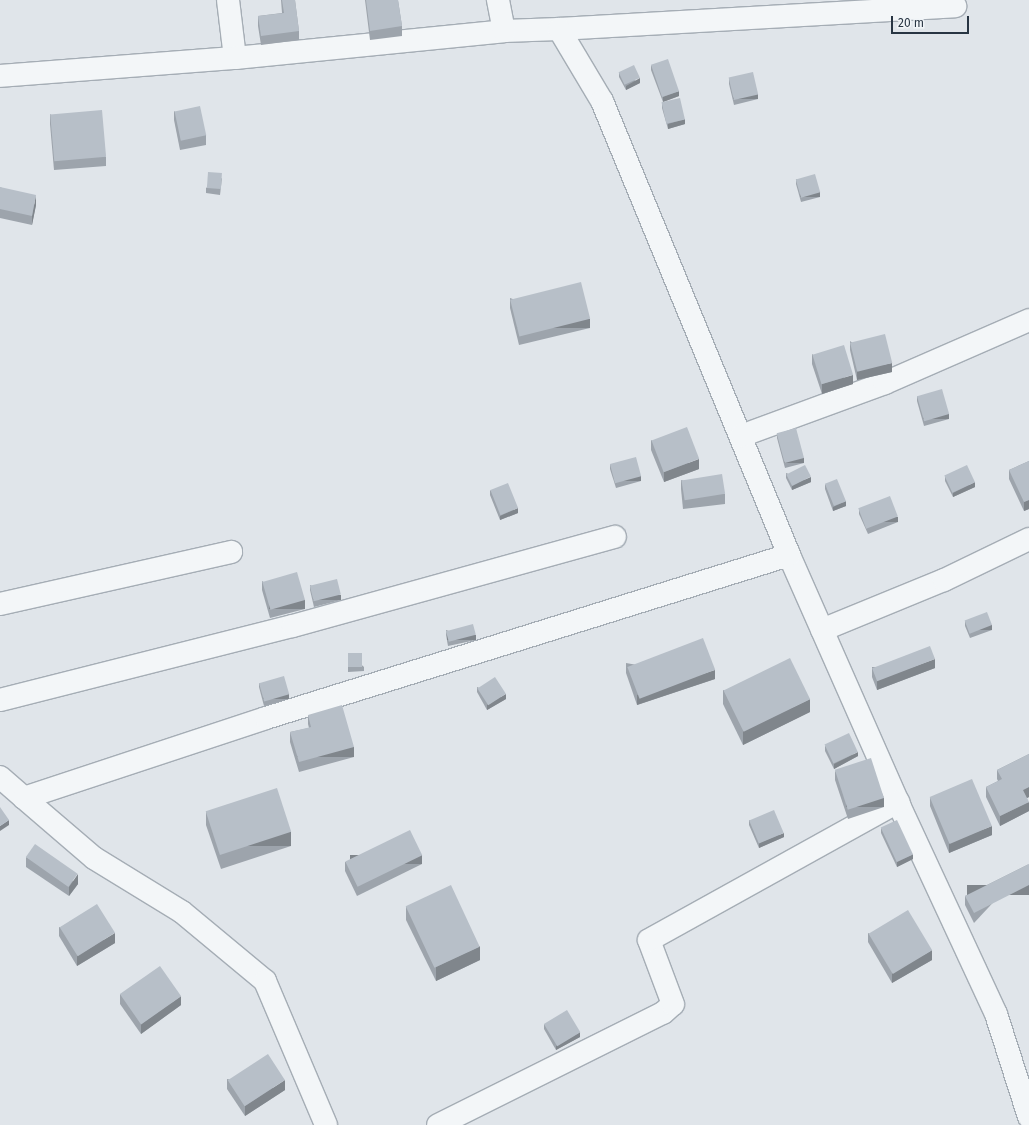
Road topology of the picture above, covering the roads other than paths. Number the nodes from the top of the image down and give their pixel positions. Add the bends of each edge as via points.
1 (228, 0) edge
2 (498, 0) edge
3 (955, 6) dead end
4 (559, 29) junction
5 (504, 31) junction
6 (236, 58) junction
7 (0, 76) edge
8 (1029, 320) edge
9 (741, 436) junction
10 (615, 537) dead end
11 (1029, 539) edge
12 (231, 552) dead end
13 (789, 555) junction
14 (0, 604) edge
15 (822, 630) junction
16 (0, 700) edge
17 (0, 777) edge
18 (24, 798) junction
19 (898, 802) junction
20 (1029, 1117) edge
21 (326, 1125) edge
22 (438, 1125) edge

1 - 6 street
2 - 5 street
3 - 4 street
4 - 5 street
4 - 9 street via 602,101
5 - 6 street
6 - 7 street
8 - 9 street via 886,383
9 - 13 street
10 - 16 street via 293,626
11 - 15 street via 944,580
12 - 14 street
13 - 15 street
13 - 18 street via 266,718
15 - 19 street
17 - 18 street
18 - 21 street via 94,858 182,912 265,981
19 - 20 street via 996,1014
19 - 22 street via 649,940 673,1004 663,1013

